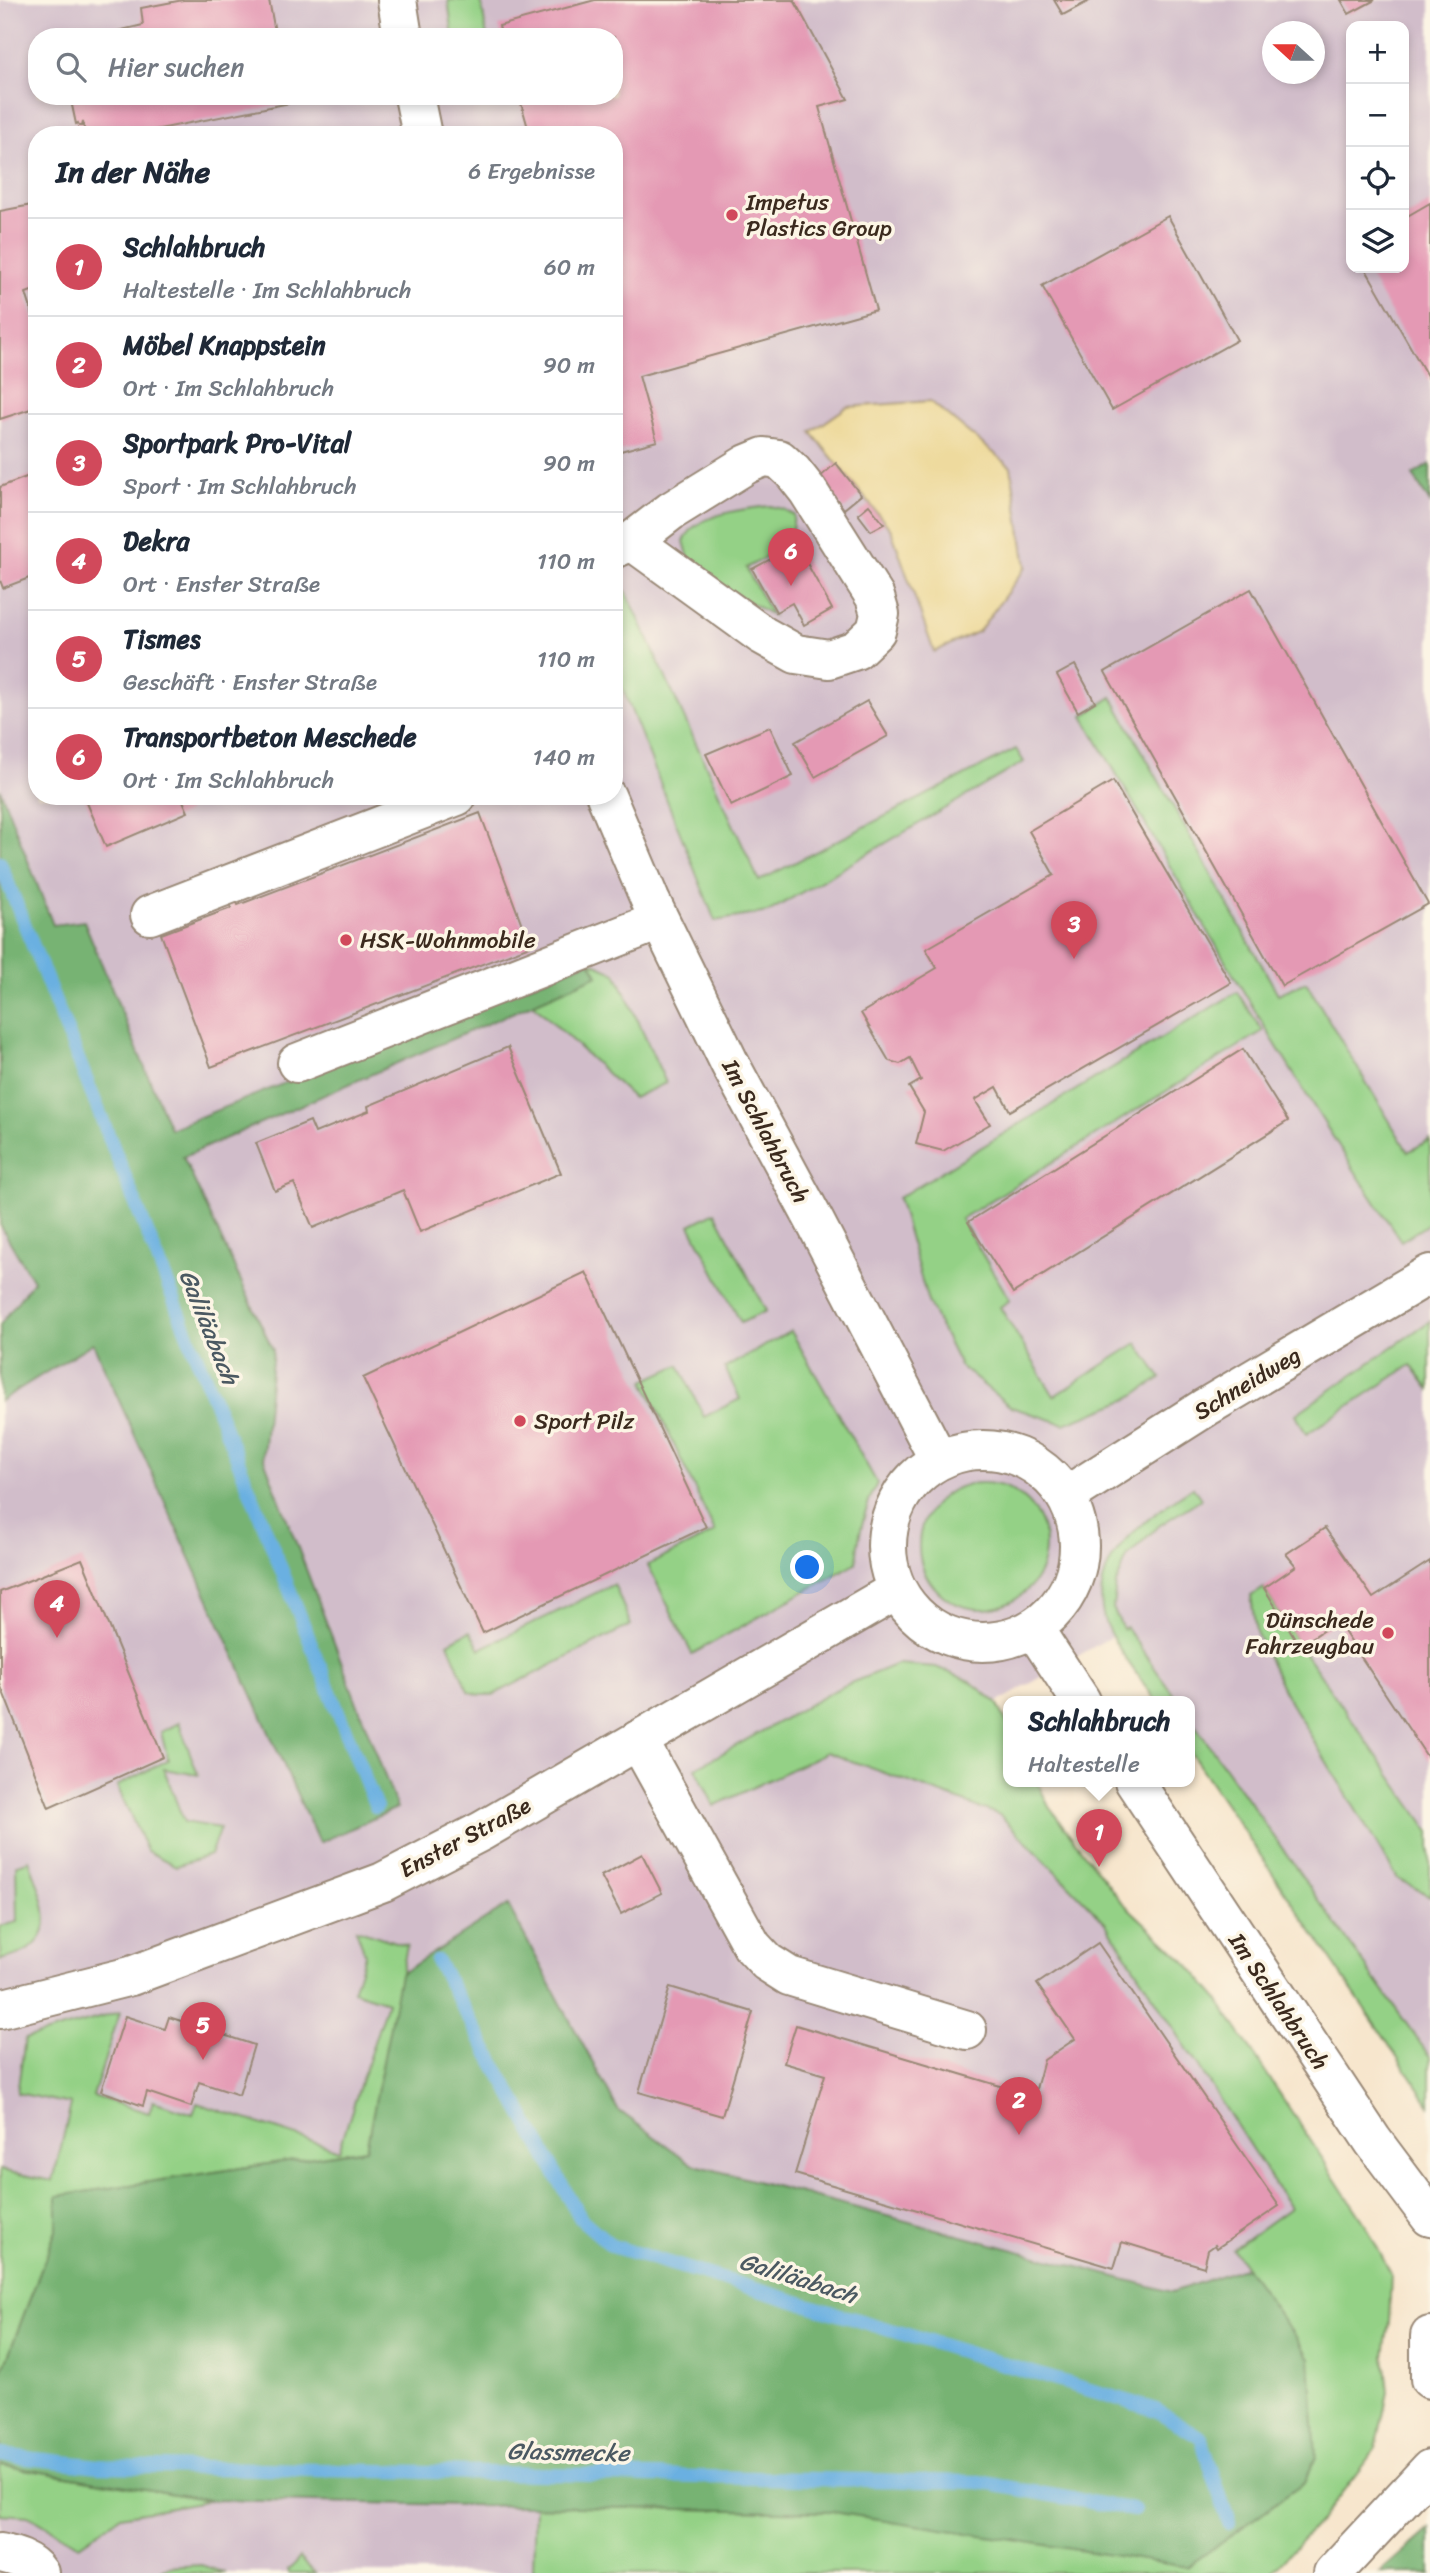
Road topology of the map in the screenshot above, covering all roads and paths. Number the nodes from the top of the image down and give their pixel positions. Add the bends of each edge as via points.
1 (397, 0) edge
2 (402, 28) edge
3 (416, 105) edge
4 (420, 126) edge
5 (623, 545) edge
6 (434, 805) edge
7 (610, 805) edge
8 (150, 915) dead end
9 (659, 920) junction
10 (297, 1063) dead end
11 (1430, 1274) edge
12 (939, 1460) junction
13 (1066, 1496) junction
14 (897, 1590) junction
15 (1034, 1629) junction
16 (1078, 1696) edge
17 (638, 1740) junction
18 (1137, 1787) edge
19 (0, 2008) edge
20 (967, 2030) dead end
21 (1430, 2217) edge
22 (1430, 2336) edge
23 (1430, 2379) edge
24 (1430, 2469) edge
25 (0, 2553) edge
26 (39, 2573) edge
27 (1333, 2573) edge

1 - 2 street
3 - 4 street
5 - 5 street via 796,654 829,659 856,650 876,631 880,614 876,597 808,491 779,459 764,457 747,464
6 - 8 street
7 - 9 street, Im Schlahbruch
9 - 10 street
9 - 12 street, Im Schlahbruch
11 - 13 street, Schneidweg
12 - 13 street via 967,1450 1014,1455 1047,1473
12 - 14 street via 915,1477 897,1502 887,1530 887,1561
13 - 15 street via 1077,1521 1079,1549 1074,1576 1062,1601
14 - 15 street via 928,1625 962,1641 991,1643
14 - 17 street, Enster Straße
15 - 16 street
17 - 19 street, Enster Straße via 482,1831 383,1882 131,1976
17 - 20 street via 752,1946 767,1962 789,1976
18 - 21 street, Im Schlahbruch via 1373,2141
22 - 23 street
24 - 27 street
25 - 26 street via 16,2556

